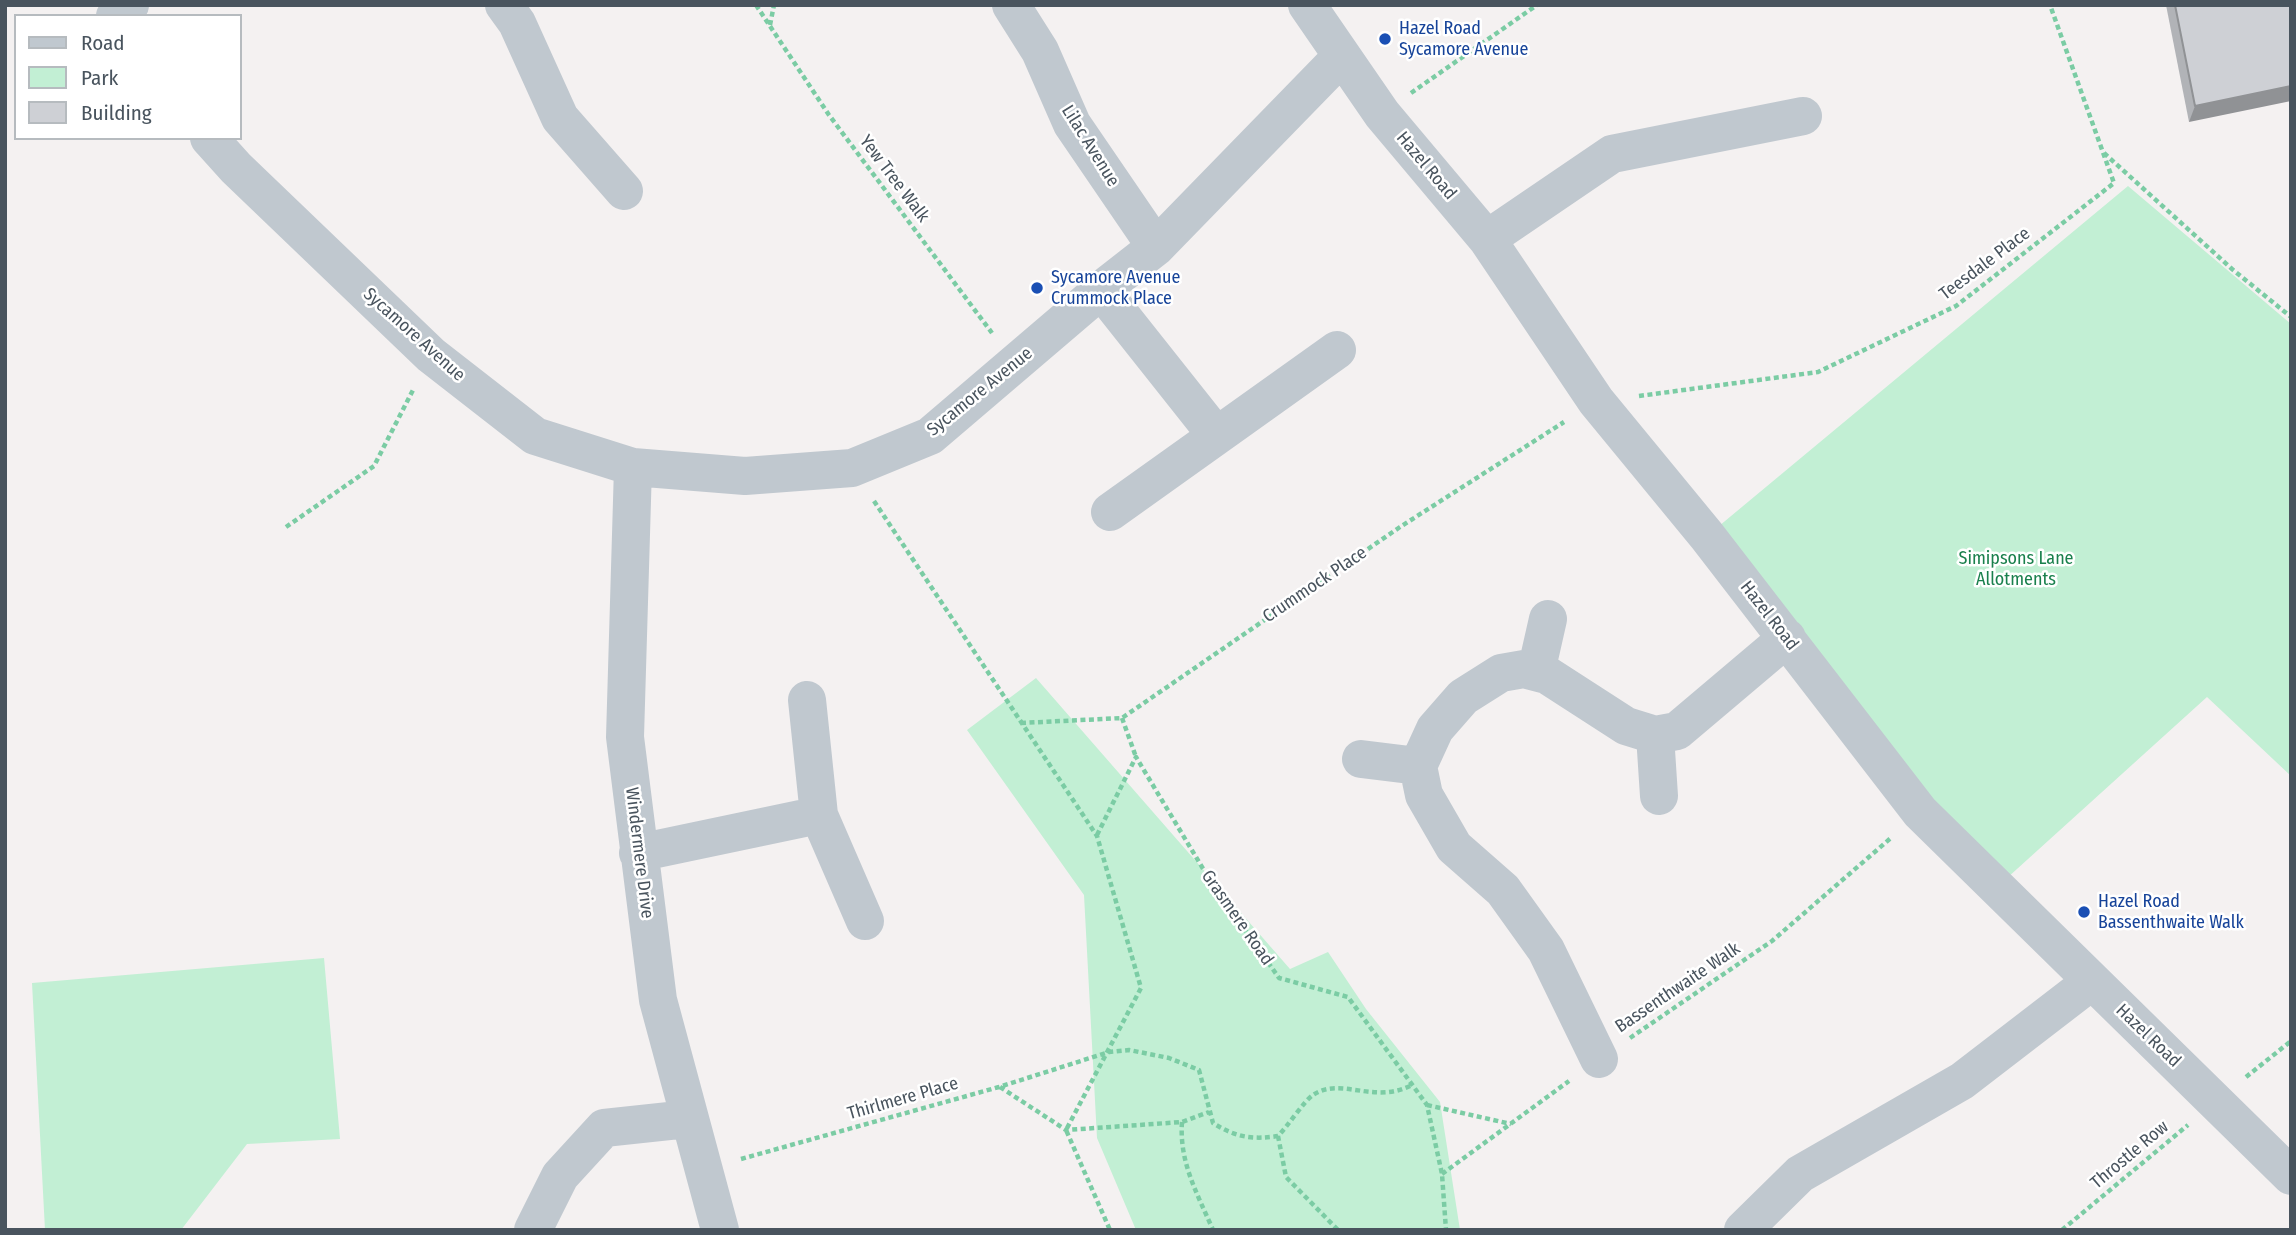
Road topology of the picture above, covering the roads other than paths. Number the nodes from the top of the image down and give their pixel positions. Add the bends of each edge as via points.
1 (505, 5) edge
2 (1011, 5) edge
3 (1307, 5) edge
4 (1341, 57) junction
5 (1803, 116) dead end
6 (211, 140) edge
7 (624, 191) dead end
8 (1487, 239) junction
9 (1156, 247) junction
10 (1101, 290) junction
11 (1336, 351) dead end
12 (1216, 435) junction
13 (633, 467) junction
14 (1110, 512) dead end
15 (1548, 619) dead end
16 (1787, 638) junction
17 (1536, 671) junction
18 (807, 701) dead end
19 (1655, 735) junction
20 (1361, 759) dead end
21 (1418, 766) junction
22 (1658, 796) dead end
23 (819, 815) junction
24 (638, 853) junction
25 (865, 921) dead end
26 (2092, 981) junction
27 (1599, 1059) road end
28 (688, 1119) junction
29 (2291, 1175) edge
30 (533, 1230) edge
31 (720, 1230) edge
32 (1743, 1230) edge

1 - 7 street via 561,118
2 - 9 street, Lilac Avenue via 1040,51 1072,124
3 - 4 street, Hazel Road
4 - 8 street, Hazel Road via 1382,114
4 - 9 street, Sycamore Avenue
5 - 8 street via 1612,154
6 - 13 street, Sycamore Avenue via 431,355 535,436
8 - 16 street, Hazel Road via 1596,401
9 - 10 street, Sycamore Avenue
10 - 12 street
10 - 13 street, Sycamore Avenue via 930,436 852,468 745,476
11 - 12 street
12 - 14 street
13 - 24 street, Windermere Drive via 625,737
15 - 17 street
16 - 19 street via 1677,731
16 - 26 street, Hazel Road via 1920,813
17 - 19 street via 1626,726
17 - 21 street via 1501,673 1463,697 1435,729
18 - 23 street
19 - 22 street
20 - 21 street
21 - 27 street via 1424,795 1454,847 1503,890 1546,950
23 - 24 street
23 - 25 street
24 - 28 street, Windermere Drive via 657,1000
26 - 29 street, Hazel Road
26 - 32 street via 1962,1081 1800,1174
28 - 30 street via 604,1128 560,1176
28 - 31 street, Windermere Drive

